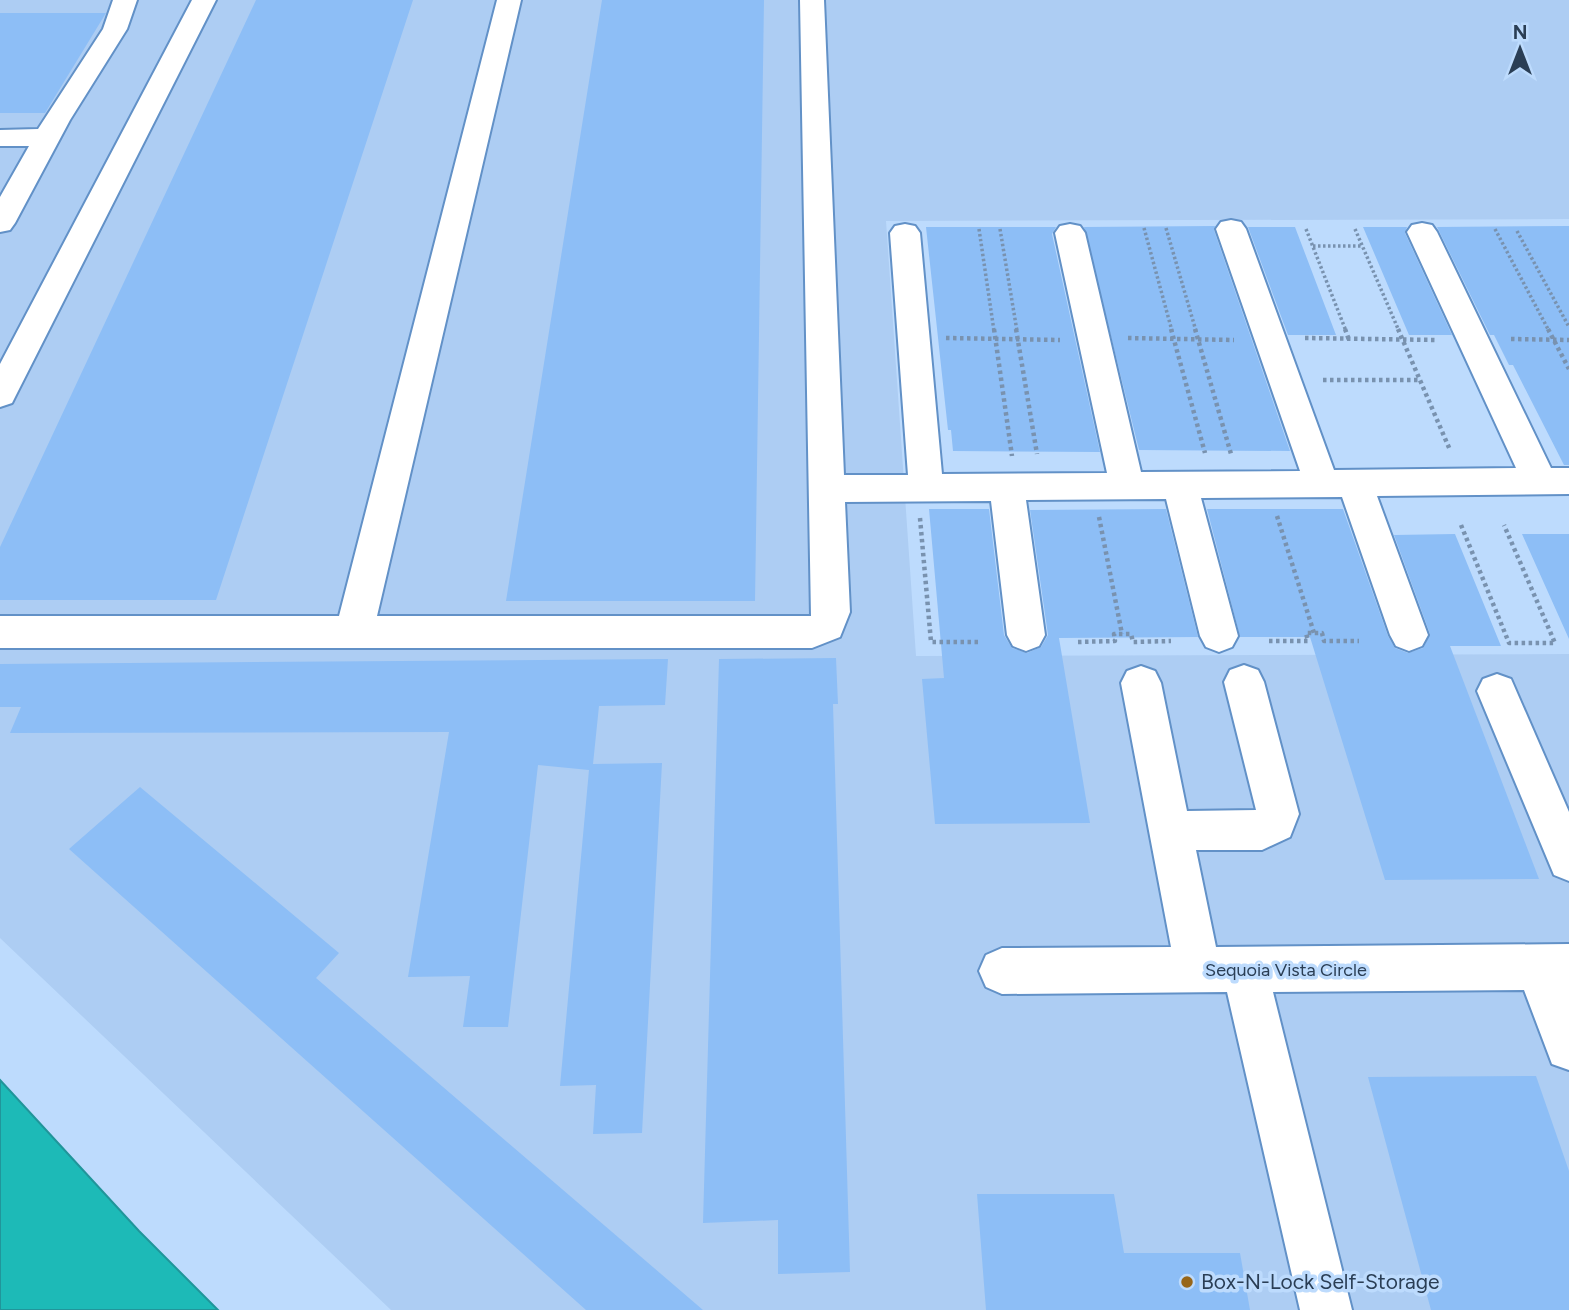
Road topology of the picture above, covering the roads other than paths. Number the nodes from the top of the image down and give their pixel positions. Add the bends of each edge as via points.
1 (125, 0) edge
2 (204, 0) edge
3 (509, 0) edge
4 (812, 0) edge
5 (47, 137) junction
6 (0, 138) edge
7 (0, 223) edge
8 (1231, 229) dead end
9 (1422, 232) dead end
10 (905, 233) dead end
11 (1070, 233) dead end
12 (0, 395) edge
13 (1010, 475) junction
14 (1555, 481) edge
15 (1338, 484) junction
16 (1180, 485) junction
17 (1127, 486) junction
18 (827, 489) junction
19 (923, 500) junction
20 (0, 632) edge
21 (354, 632) junction
22 (1026, 635) dead end
23 (1409, 635) dead end
24 (1219, 636) dead end
25 (1244, 682) dead end
26 (1141, 683) dead end
27 (1497, 691) dead end
28 (1171, 831) junction
29 (1569, 861) edge
30 (1554, 967) edge
31 (1198, 970) junction
32 (1245, 970) junction
33 (1002, 971) dead end
34 (1569, 1046) edge
35 (1326, 1310) edge

1 - 5 street via 115,29
2 - 12 street
3 - 21 street
4 - 18 street
5 - 6 street
5 - 7 street
8 - 15 street
9 - 14 street
10 - 19 street
11 - 17 street
13 - 17 street
13 - 19 street
13 - 22 street
14 - 15 street
15 - 16 street
15 - 23 street
16 - 17 street
16 - 24 street
18 - 19 street
18 - 21 street via 831,612 827,626 812,632
20 - 21 street
25 - 28 street via 1278,814 1275,823 1262,830
26 - 28 street
27 - 29 street
28 - 31 street
30 - 32 street, Sequoia Vista Circle
30 - 34 street
31 - 32 street, Sequoia Vista Circle
31 - 33 street, Sequoia Vista Circle
32 - 35 street

